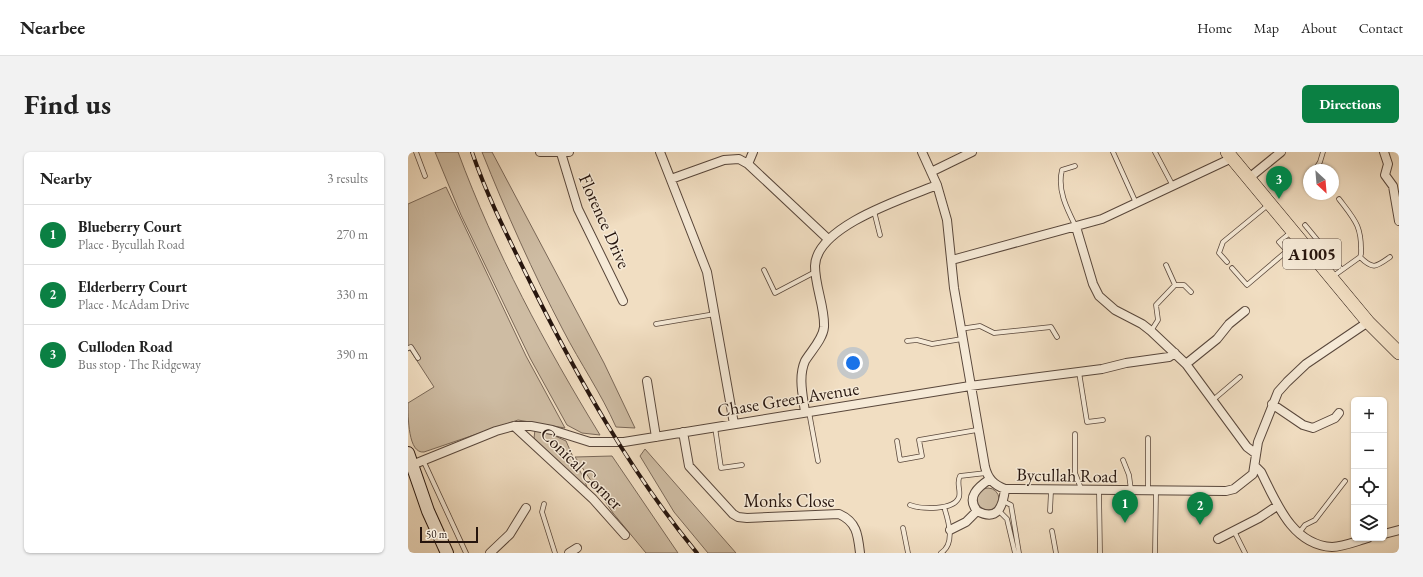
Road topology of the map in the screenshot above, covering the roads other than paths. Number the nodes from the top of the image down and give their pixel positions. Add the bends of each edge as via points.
1 (416, 152) edge
2 (540, 152) edge
3 (660, 152) edge
4 (754, 152) edge
5 (922, 152) edge
6 (972, 152) edge
7 (1113, 152) edge
8 (1155, 152) edge
9 (1281, 152) edge
10 (1323, 152) edge
11 (1384, 152) edge
12 (565, 153) edge
13 (1230, 155) edge
14 (748, 164) junction
15 (1319, 164) edge
16 (1075, 166) dead end
17 (931, 172) junction
18 (425, 176) dead end
19 (1249, 178) junction
20 (671, 179) junction
21 (936, 185) junction
22 (1173, 186) junction
23 (1339, 199) dead end
24 (1136, 203) junction
25 (1270, 204) junction
26 (874, 211) junction
27 (1399, 221) edge
28 (1305, 225) dead end
29 (1076, 227) junction
30 (1292, 230) junction
31 (880, 235) dead end
32 (828, 239) junction
33 (1360, 257) junction
34 (1390, 257) dead end
35 (952, 260) junction
36 (1226, 262) dead end
37 (1166, 265) dead end
38 (1232, 268) dead end
39 (764, 270) dead end
40 (815, 272) junction
41 (1336, 274) junction
42 (1175, 285) junction
43 (1191, 292) dead end
44 (623, 301) dead end
45 (1245, 311) dead end
46 (715, 314) junction
47 (1368, 322) junction
48 (656, 324) dead end
49 (960, 329) junction
50 (1151, 331) junction
51 (1057, 337) dead end
52 (962, 339) junction
53 (907, 341) dead end
54 (408, 348) edge
55 (1175, 353) junction
56 (1399, 353) edge
57 (418, 358) dead end
58 (1186, 364) junction
59 (1079, 371) junction
60 (1240, 377) dead end
61 (647, 381) dead end
62 (970, 386) junction
63 (1212, 400) junction
64 (1272, 404) junction
65 (807, 412) junction
66 (1339, 413) dead end
67 (1103, 420) dead end
68 (734, 424) junction
69 (514, 426) junction
70 (715, 427) junction
71 (977, 430) junction
72 (683, 432) junction
73 (1074, 434) dead end
74 (656, 437) junction
75 (1148, 438) dead end
76 (897, 442) dead end
77 (1255, 453) junction
78 (1123, 460) dead end
79 (413, 461) edge
80 (818, 461) dead end
81 (742, 465) dead end
82 (1255, 466) junction
83 (988, 476) junction
84 (1345, 482) dead end
85 (1005, 489) junction
86 (1051, 491) junction
87 (1082, 491) junction
88 (1099, 491) junction
89 (1131, 492) junction
90 (1152, 492) junction
91 (1003, 501) junction
92 (544, 504) dead end
93 (910, 505) dead end
94 (1277, 506) junction
95 (526, 508) dead end
96 (945, 510) dead end
97 (998, 510) junction
98 (977, 511) junction
99 (1050, 511) dead end
100 (903, 528) dead end
101 (950, 530) junction
102 (1399, 530) edge
103 (1052, 531) dead end
104 (1234, 531) junction
105 (1299, 533) junction
106 (1387, 533) edge
107 (625, 535) dead end
108 (1218, 539) dead end
109 (1359, 541) edge
110 (577, 548) dead end
111 (1333, 550) edge
112 (943, 552) edge
113 (447, 553) edge
114 (466, 553) edge
115 (490, 553) edge
116 (555, 553) edge
117 (570, 553) edge
118 (860, 553) edge
119 (908, 553) edge
120 (1015, 553) edge
121 (1019, 553) edge
122 (1056, 553) edge
123 (1100, 553) edge
124 (1155, 553) edge
125 (1245, 553) edge

1 - 18 lane
2 - 12 street
3 - 20 street
4 - 14 street
5 - 17 street
6 - 17 street
7 - 24 lane
8 - 22 lane
9 - 19 street
10 - 15 lane
11 - 27 street via 1388,164 1384,175 1393,186
12 - 44 street, Florence Drive via 578,209
13 - 19 main road, A1005
13 - 22 street
14 - 20 street via 739,159 724,160
14 - 32 street
16 - 29 lane via 1062,170 1060,180 1069,213
17 - 21 street
19 - 25 main road, A1005
20 - 46 street via 701,255
21 - 26 street
21 - 35 street via 947,220
22 - 24 street
23 - 33 lane via 1356,220 1360,231
24 - 29 street via 1102,219
25 - 30 main road, A1005
25 - 36 lane via 1223,242 1219,253
26 - 31 lane
26 - 32 street
28 - 41 lane
29 - 35 street
29 - 50 street via 1092,284 1099,296 1115,310
30 - 38 lane via 1279,242 1287,252 1247,285
30 - 41 main road, A1005
32 - 40 street via 819,252
33 - 34 lane via 1372,266
33 - 41 lane
35 - 49 street
37 - 42 lane
39 - 40 lane via 774,293
40 - 65 street via 824,328 805,362 801,376
41 - 47 main road, A1005
42 - 43 lane via 1184,285
42 - 50 lane via 1158,301 1155,309 1158,320
45 - 58 street via 1229,324 1217,339
46 - 48 lane
46 - 68 street
47 - 56 main road, A1005
47 - 64 street via 1296,372 1278,392
49 - 51 lane via 980,326 994,333 1051,326
49 - 52 street
50 - 55 street
52 - 53 lane via 932,344 918,340
52 - 62 street
54 - 57 lane via 411,347
55 - 58 street
55 - 59 street, Chase Green Avenue via 1169,358
58 - 63 street
59 - 62 street, Chase Green Avenue
59 - 67 lane via 1087,422
60 - 63 lane
61 - 74 street
62 - 65 street, Chase Green Avenue
62 - 71 street
63 - 77 street via 1247,447
64 - 66 street via 1302,425 1312,428 1331,420
64 - 77 street
65 - 68 street, Chase Green Avenue
65 - 80 lane
68 - 70 street, Chase Green Avenue
69 - 74 street, Chase Green Avenue via 552,430 590,442 604,443
69 - 79 street, Chase Green Avenue
69 - 107 street, Conical Corner via 593,499
70 - 72 street, Chase Green Avenue
70 - 81 lane via 722,468
71 - 76 lane via 919,440 922,456 900,460
71 - 83 street
72 - 74 street, Chase Green Avenue
72 - 118 street, Monks Close via 689,466 733,514 738,517 839,514 853,524 858,534
73 - 87 lane via 1075,473
75 - 90 lane
77 - 82 street
78 - 89 lane via 1129,475
79 - 113 street via 428,511
79 - 114 lane
82 - 90 street, Bycullah Road via 1250,477 1231,490
82 - 94 street via 1261,472
83 - 85 street, Bycullah Road
83 - 93 lane via 960,476 959,496 955,503 924,509
83 - 98 street via 974,492 973,502
84 - 105 lane via 1315,520 1305,525
85 - 86 street, Bycullah Road
85 - 91 street
86 - 87 street, Bycullah Road
86 - 99 lane
87 - 88 street, Bycullah Road
88 - 89 street, Bycullah Road
88 - 123 lane
89 - 90 street, Bycullah Road
90 - 124 lane
91 - 97 street
91 - 121 lane via 1011,505
92 - 116 lane via 542,512
94 - 104 street
94 - 105 street via 1287,522
95 - 115 street via 510,534
96 - 101 lane
97 - 98 street via 989,514
97 - 120 lane via 1007,519
98 - 101 street via 966,522
100 - 119 lane
101 - 112 lane via 950,538
102 - 106 street
103 - 122 lane
104 - 108 street
104 - 125 lane
105 - 111 street
109 - 111 street
110 - 117 street

